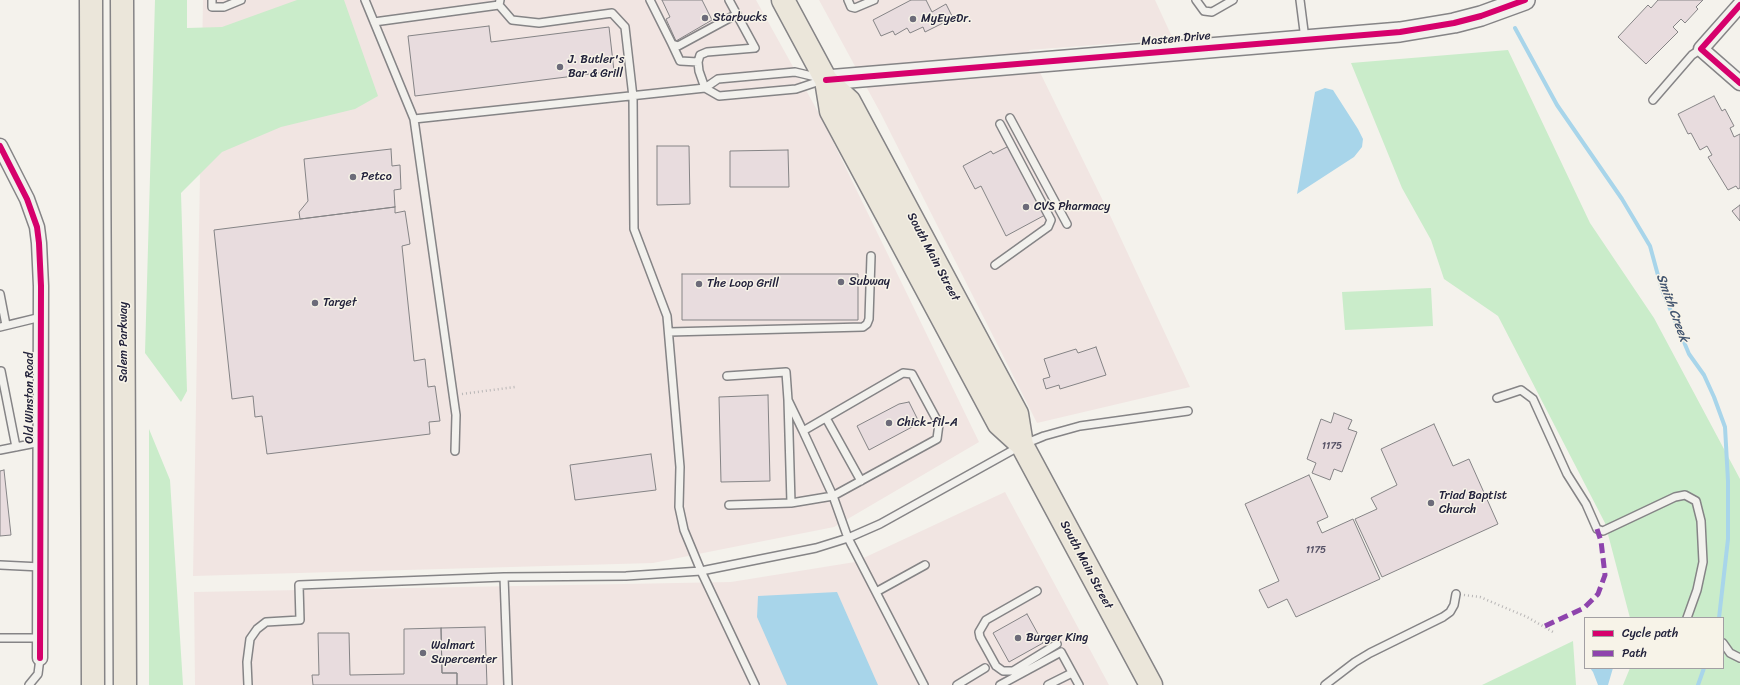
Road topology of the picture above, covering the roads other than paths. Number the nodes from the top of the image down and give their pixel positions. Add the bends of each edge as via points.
1 (91, 0) edge
2 (122, 0) edge
3 (212, 0) edge
4 (241, 0) edge
5 (365, 0) edge
6 (650, 0) edge
7 (729, 0) edge
8 (783, 0) edge
9 (848, 0) edge
10 (874, 0) edge
11 (1196, 0) edge
12 (1233, 0) edge
13 (1300, 0) edge
14 (1525, 0) edge
15 (224, 3) edge
16 (499, 3) edge
17 (1740, 5) edge
18 (737, 14) junction
19 (374, 22) junction
20 (1305, 40) junction
21 (672, 44) junction
22 (1701, 49) junction
23 (698, 62) junction
24 (826, 80) junction
25 (1740, 84) edge
26 (705, 88) junction
27 (634, 97) junction
28 (1653, 100) dead end
29 (1010, 118) dead end
30 (414, 120) junction
31 (1000, 124) dead end
32 (0, 146) edge
33 (1067, 224) dead end
34 (871, 256) dead end
35 (996, 265) dead end
36 (0, 294) edge
37 (41, 317) junction
38 (3, 326) edge
39 (669, 332) junction
40 (1, 371) edge
41 (727, 376) dead end
42 (1498, 398) dead end
43 (788, 400) junction
44 (1188, 411) dead end
45 (826, 418) junction
46 (803, 432) junction
47 (41, 442) junction
48 (1022, 445) junction
49 (16, 447) junction
50 (0, 450) edge
51 (455, 451) dead end
52 (861, 481) junction
53 (833, 496) junction
54 (791, 503) junction
55 (730, 505) dead end
56 (848, 538) junction
57 (925, 564) dead end
58 (0, 565) edge
59 (40, 567) junction
60 (701, 571) junction
61 (504, 577) junction
62 (1037, 591) dead end
63 (876, 592) junction
64 (1456, 594) road end
65 (1687, 617) edge
66 (0, 638) edge
67 (40, 638) junction
68 (1057, 644) dead end
69 (1724, 644) edge
70 (40, 658) joint
71 (1740, 658) edge
72 (985, 668) dead end
73 (1072, 673) junction
74 (29, 685) edge
75 (94, 685) edge
76 (125, 685) edge
77 (248, 685) edge
78 (508, 685) edge
79 (755, 685) edge
80 (924, 685) edge
81 (957, 685) edge
82 (1000, 685) edge
83 (1048, 685) edge
84 (1079, 685) edge
85 (1151, 685) edge
86 (1325, 685) edge

1 - 75 main road
2 - 76 main road, Salem Parkway
3 - 15 lane via 212,7
4 - 15 lane
5 - 19 lane
6 - 21 lane
7 - 18 lane
8 - 24 main road, South Main Street
9 - 10 lane via 851,7 855,8
11 - 12 lane via 1204,11 1212,12
13 - 20 lane
14 - 20 street, Masten Drive via 1481,16 1427,28
16 - 19 lane
16 - 27 lane via 512,20 539,23 612,13 625,27
17 - 22 street
18 - 21 lane via 678,46
18 - 23 lane via 755,48 707,52 700,55
19 - 30 lane
20 - 24 street, Masten Drive
21 - 23 lane via 680,61
22 - 25 street
22 - 28 lane via 1692,55
23 - 26 lane
24 - 26 lane via 796,89 719,96
24 - 26 lane via 795,72 718,79
24 - 48 main road, South Main Street via 831,111 905,250 999,424
26 - 27 lane
27 - 30 lane
27 - 39 lane via 634,229 668,316
29 - 33 lane
30 - 51 lane via 456,415
31 - 35 lane via 1051,220 1048,227
32 - 37 street, Old Winston Road via 18,180 37,228 41,260
34 - 39 lane via 869,319 863,327
36 - 38 lane
37 - 38 lane
37 - 47 street, Old Winston Road
39 - 60 lane via 680,467 679,507 684,530
40 - 49 lane
41 - 43 lane via 786,372
42 - 65 lane via 1521,390 1533,399 1567,474 1586,504 1597,529 1603,531 1675,497 1685,495 1696,501 1701,521 1703,562
43 - 46 lane
43 - 54 lane
44 - 48 lane via 1075,427
45 - 46 lane
45 - 52 lane
45 - 52 lane via 903,373 912,374 939,424 937,440
46 - 53 lane
47 - 49 lane
47 - 59 street, Old Winston Road
48 - 56 lane via 880,524
48 - 85 main road, South Main Street
49 - 50 lane
52 - 53 lane
53 - 54 lane
53 - 56 lane
54 - 55 lane
56 - 60 lane via 816,548
56 - 63 lane
57 - 63 lane
58 - 59 lane
59 - 67 street, Old Winston Road
60 - 61 lane via 626,576
60 - 79 lane
61 - 77 lane via 300,585 300,620 266,622 256,629 250,639
61 - 78 lane
62 - 68 lane via 986,620 979,632 980,636 996,666 1003,671 1013,671
63 - 80 lane
64 - 86 lane via 1454,605 1443,617 1370,653
66 - 67 lane
67 - 70 street, Old Winston Road
69 - 71 lane via 1730,653
70 - 74 lane via 38,674
72 - 81 lane
73 - 82 lane via 1061,652
73 - 83 lane
73 - 84 lane

